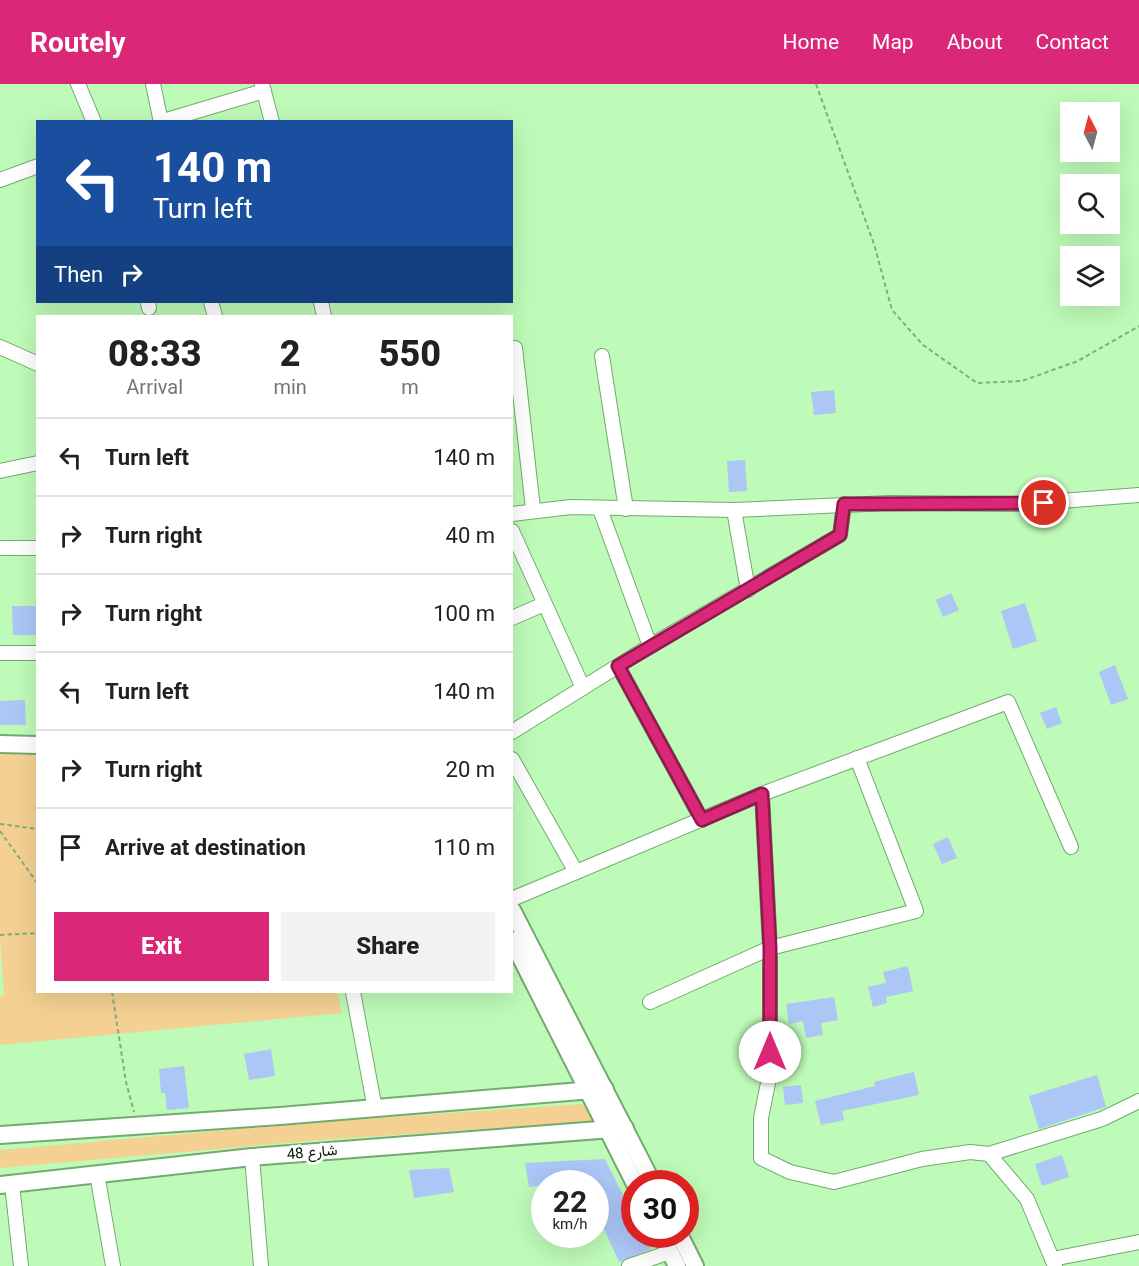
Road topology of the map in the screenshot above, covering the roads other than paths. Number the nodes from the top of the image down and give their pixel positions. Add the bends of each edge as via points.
1 (78, 84) edge
2 (153, 84) edge
3 (263, 88) edge
4 (93, 120) edge
5 (160, 120) edge
6 (163, 120) edge
7 (271, 120) edge
8 (36, 167) edge
9 (0, 180) edge
10 (0, 347) edge
11 (515, 348) dead end
12 (602, 356) dead end
13 (36, 363) edge
14 (36, 463) edge
15 (0, 471) edge
16 (1139, 495) edge
17 (844, 504) junction
18 (533, 509) junction
19 (600, 509) junction
20 (626, 509) junction
21 (734, 510) junction
22 (513, 514) edge
23 (513, 533) edge
24 (0, 548) edge
25 (36, 548) edge
26 (748, 590) junction
27 (544, 604) junction
28 (513, 618) edge
29 (650, 646) junction
30 (0, 653) edge
31 (36, 653) edge
32 (618, 666) junction
33 (583, 688) junction
34 (513, 729) edge
35 (0, 744) edge
36 (36, 745) edge
37 (857, 758) junction
38 (513, 761) edge
39 (762, 794) junction
40 (702, 820) junction
41 (1071, 847) dead end
42 (576, 872) junction
43 (513, 899) edge
44 (513, 912) edge
45 (513, 942) edge
46 (770, 948) junction
47 (353, 993) edge
48 (650, 1002) dead end
49 (605, 1089) junction
50 (587, 1091) junction
51 (1139, 1101) edge
52 (375, 1109) junction
53 (624, 1128) junction
54 (607, 1130) junction
55 (0, 1135) edge
56 (989, 1154) junction
57 (252, 1157) junction
58 (628, 1170) edge
59 (646, 1170) edge
60 (97, 1174) junction
61 (6, 1185) edge
62 (1139, 1242) edge
63 (686, 1248) edge
64 (673, 1259) edge
65 (1053, 1262) edge
66 (21, 1266) edge
67 (113, 1266) edge
68 (261, 1266) edge
69 (629, 1266) edge
70 (695, 1266) edge

1 - 4 street
2 - 5 street
3 - 6 street
3 - 7 street
8 - 9 street
10 - 13 street
11 - 18 street
12 - 20 street
14 - 15 street
16 - 17 street via 1022,504
17 - 21 street
17 - 26 street via 840,535
18 - 19 street
18 - 22 street
19 - 20 street
19 - 29 street
20 - 21 street
21 - 26 street
23 - 27 street
24 - 25 street
26 - 29 street
27 - 28 street
27 - 33 street
29 - 32 street
30 - 31 street
32 - 33 street
32 - 40 street
33 - 34 street
35 - 36 main road
37 - 39 street
37 - 41 street via 1008,702
37 - 46 street via 916,911
38 - 42 street
39 - 40 street
39 - 46 street
40 - 42 street
42 - 43 street
44 - 49 main road
45 - 50 main road
46 - 48 street
46 - 56 street via 770,1073 761,1118 761,1158 790,1172 834,1182 922,1159 970,1152
47 - 52 street
49 - 50 main road
49 - 53 main road
50 - 52 main road
50 - 54 main road
51 - 56 street via 1102,1119
52 - 55 main road
53 - 54 main road, 48 شارع
53 - 59 main road
54 - 57 main road, 48 شارع
54 - 58 main road
56 - 65 street via 1027,1199
57 - 60 main road, 48 شارع
57 - 68 street
60 - 61 main road, 48 شارع
60 - 67 street
61 - 66 street
62 - 65 street
63 - 70 main road
64 - 69 street

